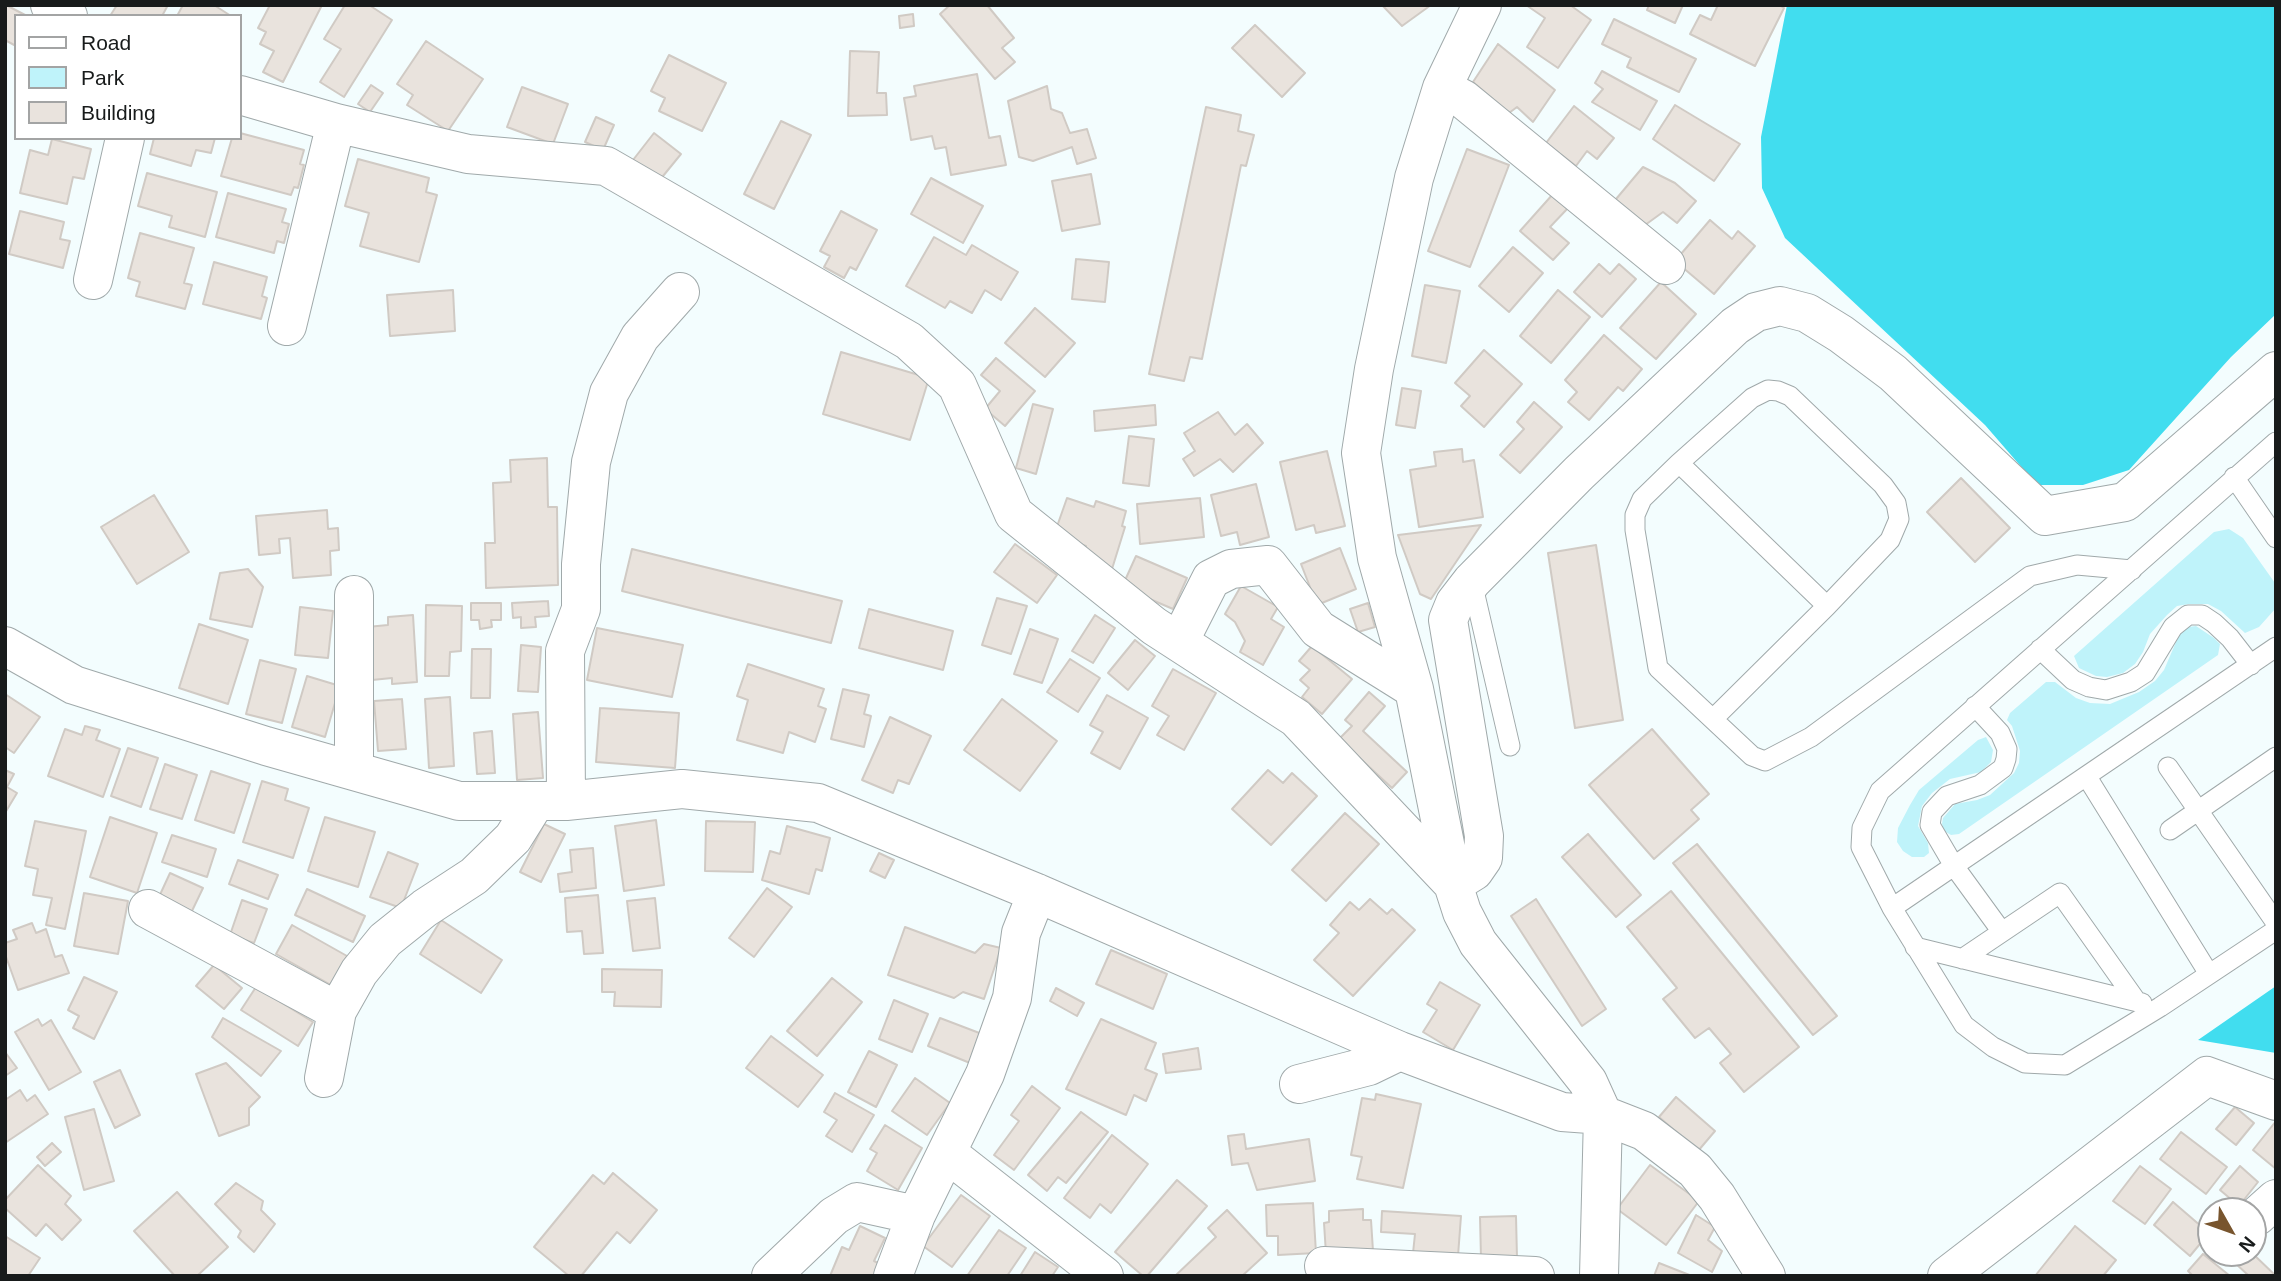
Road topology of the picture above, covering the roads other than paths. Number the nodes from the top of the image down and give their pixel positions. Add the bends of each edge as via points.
1 (1474, 10) edge
2 (1443, 88) junction
3 (242, 96) edge
4 (336, 123) junction
5 (125, 140) edge
6 (1666, 265) dead end
7 (93, 280) dead end
8 (680, 292) dead end
9 (286, 326) dead end
10 (2276, 371) edge
11 (2276, 442) edge
12 (1679, 463) junction
13 (2234, 477) junction
14 (2276, 538) edge
15 (2132, 570) junction
16 (1472, 580) junction
17 (354, 595) dead end
18 (1827, 606) junction
19 (1179, 642) junction
20 (5, 646) edge
21 (2040, 649) junction
22 (2274, 652) edge
23 (2251, 665) junction
24 (1414, 689) junction
25 (1975, 706) junction
26 (1713, 719) junction
27 (1510, 746) dead end
28 (2273, 765) edge
29 (2168, 767) dead end
30 (354, 771) junction
31 (2087, 777) junction
32 (551, 801) junction
33 (2198, 810) junction
34 (2170, 830) dead end
35 (1954, 866) junction
36 (1453, 884) junction
37 (1037, 893) junction
38 (1892, 908) junction
39 (148, 909) dead end
40 (2276, 923) edge
41 (2276, 930) edge
42 (2002, 932) junction
43 (1915, 947) junction
44 (1962, 958) junction
45 (2209, 974) junction
46 (2137, 1002) junction
47 (2160, 1007) junction
48 (337, 1011) junction
49 (1399, 1051) junction
50 (324, 1079) dead end
51 (1299, 1084) dead end
52 (2276, 1101) edge
53 (1603, 1115) junction
54 (947, 1153) junction
55 (916, 1215) junction
56 (1324, 1266) dead end
57 (771, 1276) edge
58 (893, 1276) edge
59 (1104, 1276) edge
60 (1535, 1276) edge
61 (1599, 1276) edge
62 (1766, 1276) edge
63 (1947, 1276) edge

1 - 2 street
2 - 6 street via 1463,99
2 - 24 street via 1414,178 1361,453 1377,558
3 - 4 street
4 - 9 street
4 - 19 street via 468,154 606,166 909,341 957,386 1014,514
5 - 7 street
8 - 32 street via 639,337 609,393 591,462 580,609 565,651
10 - 16 street via 2125,502 2045,516 1894,373 1840,334 1807,313 1780,306 1756,312 1579,473
11 - 13 lane
12 - 18 lane
12 - 18 lane via 1752,398 1768,390 1778,391 1790,396 1883,485 1896,503 1899,519 1890,540
12 - 26 lane via 1642,499 1635,530 1658,668
13 - 14 lane
13 - 15 lane
15 - 21 lane
15 - 26 lane via 2077,565 2030,576 1811,737 1765,761 1752,756
16 - 27 lane
16 - 36 street via 1448,620 1484,836 1483,858 1474,871
17 - 30 street
18 - 26 lane
19 - 24 street via 1211,579 1231,569 1268,565 1318,629
19 - 36 street via 1296,718
20 - 30 street via 74,685
21 - 23 lane via 2073,680 2106,690 2145,673 2173,627 2188,615 2202,615 2230,638
21 - 25 lane
22 - 23 lane
23 - 31 lane
24 - 36 street
25 - 35 lane via 2000,733 2007,759 2003,768 1980,786 1958,790 1932,812 1930,825
25 - 38 lane via 1880,791 1862,828 1861,847
28 - 33 lane
29 - 33 lane
30 - 32 street via 459,801
31 - 35 lane
31 - 45 lane
32 - 37 street via 682,789 818,803
32 - 48 street via 474,876 385,940 359,972
33 - 34 lane
33 - 40 lane
35 - 38 lane
35 - 42 lane
36 - 53 street via 1478,943 1588,1082
37 - 49 street
37 - 54 street via 1021,933 1012,998 985,1074
38 - 43 lane
39 - 48 street
41 - 45 lane
42 - 44 lane
42 - 46 lane via 2060,892
43 - 44 lane
43 - 47 lane via 1964,1025 2025,1063 2065,1065
44 - 46 lane
45 - 47 lane
46 - 47 lane
48 - 50 street
49 - 51 street via 1368,1066
49 - 53 street via 1562,1112
52 - 63 street via 2207,1076
53 - 61 street
53 - 62 street via 1644,1131 1695,1170
54 - 55 street
54 - 59 street
55 - 57 street via 857,1202 834,1216
55 - 58 street
56 - 60 street

